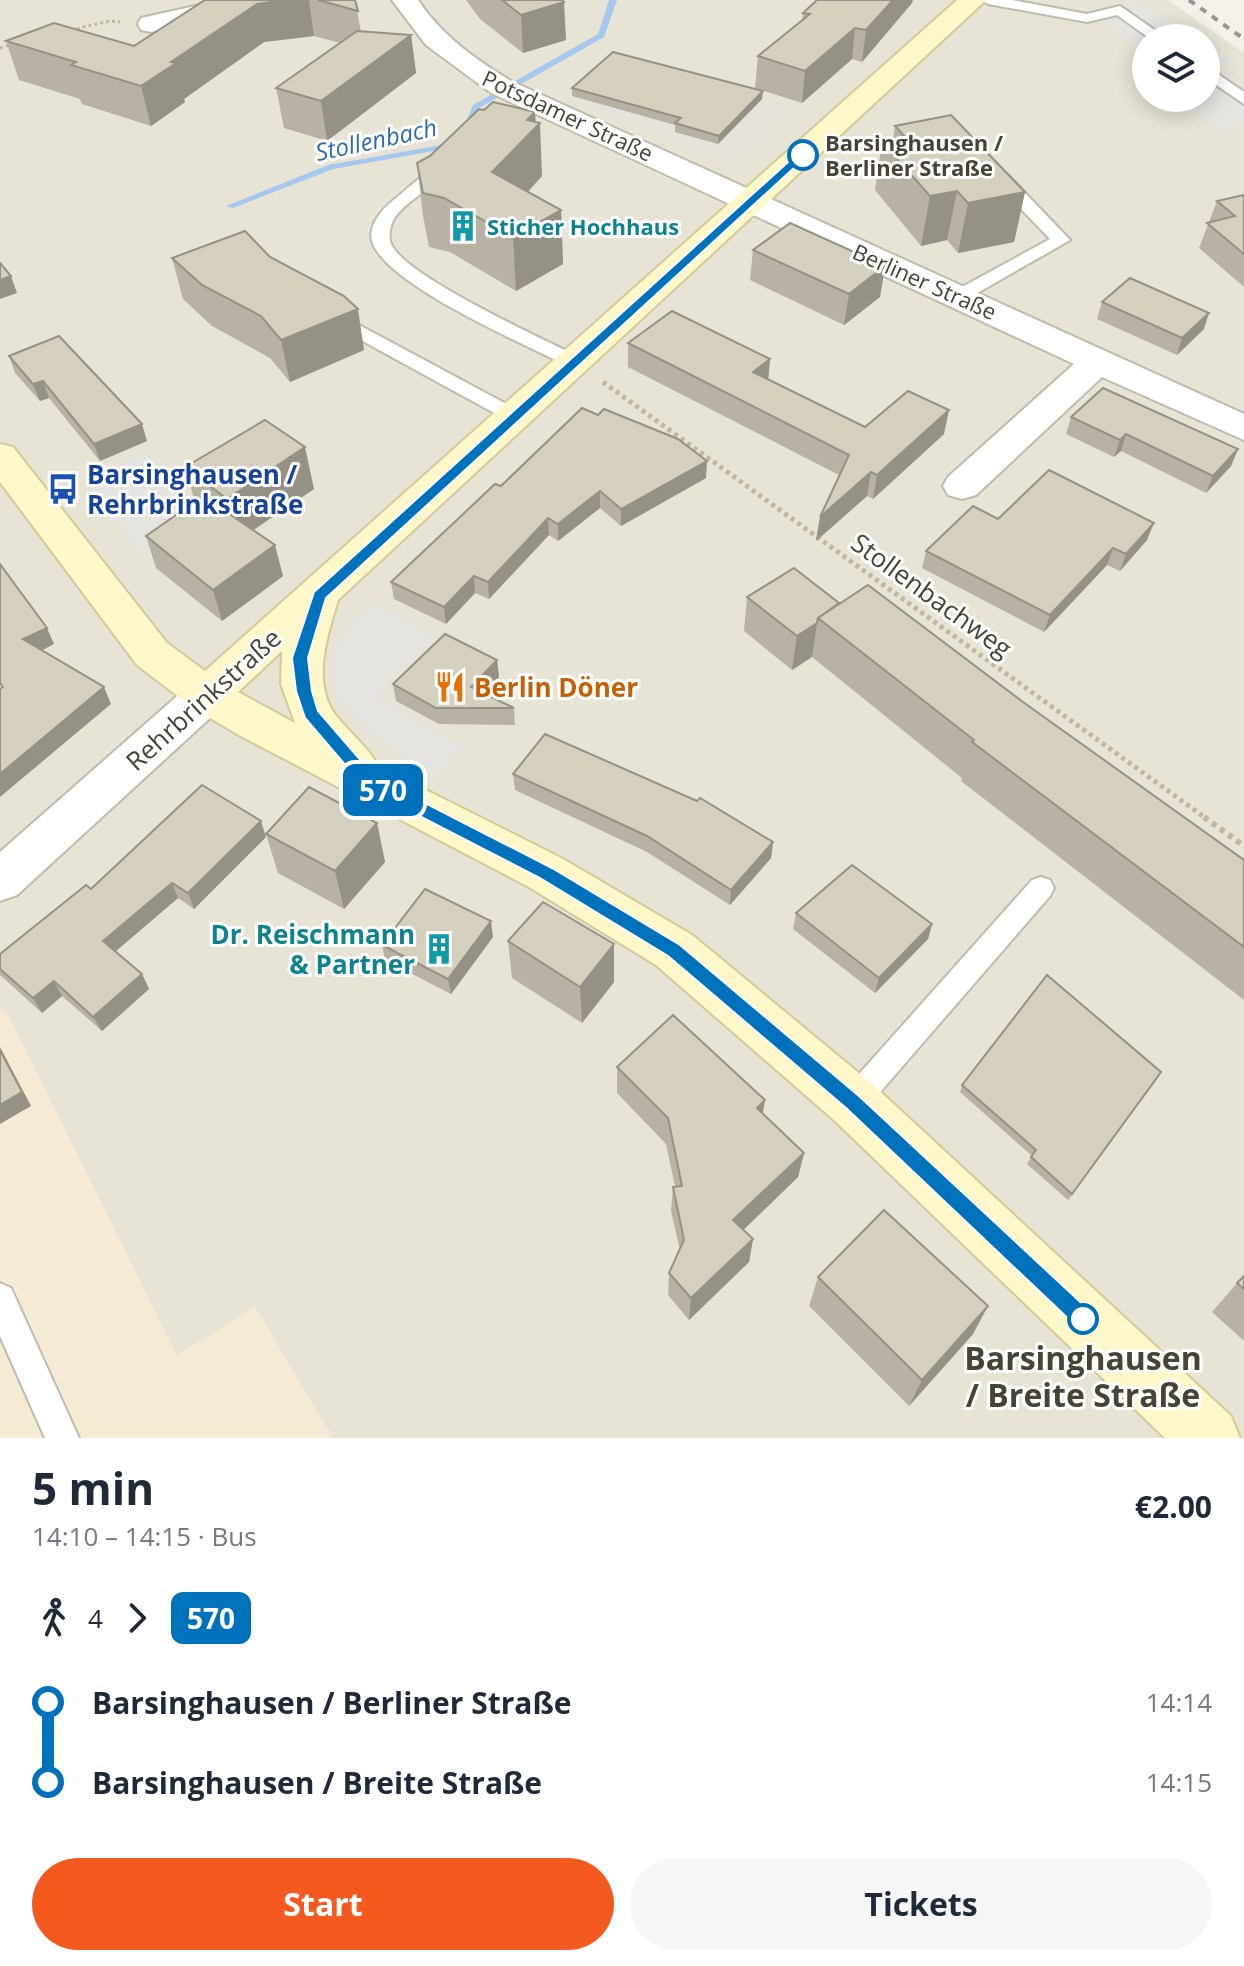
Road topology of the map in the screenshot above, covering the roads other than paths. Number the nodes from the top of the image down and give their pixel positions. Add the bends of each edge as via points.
1 (286, 0) edge
2 (405, 0) edge
3 (973, 0) edge
4 (988, 0) edge
5 (151, 24) road end
6 (1140, 24) edge
7 (1220, 81) edge
8 (1244, 99) edge
9 (457, 162) edge
10 (1001, 178) edge
11 (751, 202) junction
12 (959, 296) junction
13 (310, 304) edge
14 (1098, 361) junction
15 (585, 370) junction
16 (514, 416) junction
17 (1244, 428) edge
18 (0, 456) edge
19 (962, 486) dead end
20 (319, 596) junction
21 (207, 695) junction
22 (370, 783) junction
23 (0, 881) edge
24 (1041, 888) dead end
25 (853, 1102) junction
26 (0, 1299) edge
27 (1200, 1435) edge
28 (62, 1438) edge

1 - 5 street
2 - 11 street, Potsdamer Straße via 439,44 509,91
3 - 11 main road, Rehrbrinkstraße
4 - 6 lane via 1087,18 1120,10
7 - 8 lane
9 - 15 lane via 389,211 381,242 396,263 431,288
10 - 12 lane via 1061,240
11 - 12 street, Berliner Straße
11 - 15 main road, Rehrbrinkstraße
12 - 14 street, Berliner Straße
13 - 16 lane
14 - 17 street, Berliner Straße
14 - 19 street
15 - 16 main road, Rehrbrinkstraße
16 - 20 main road, Rehrbrinkstraße
18 - 21 main road via 152,654
20 - 21 main road, Rehrbrinkstraße
20 - 22 main road via 300,658 304,691 311,714
21 - 22 main road
21 - 23 street, Rehrbrinkstraße
22 - 25 main road via 546,873 674,950
24 - 25 lane
25 - 27 main road
26 - 28 lane

